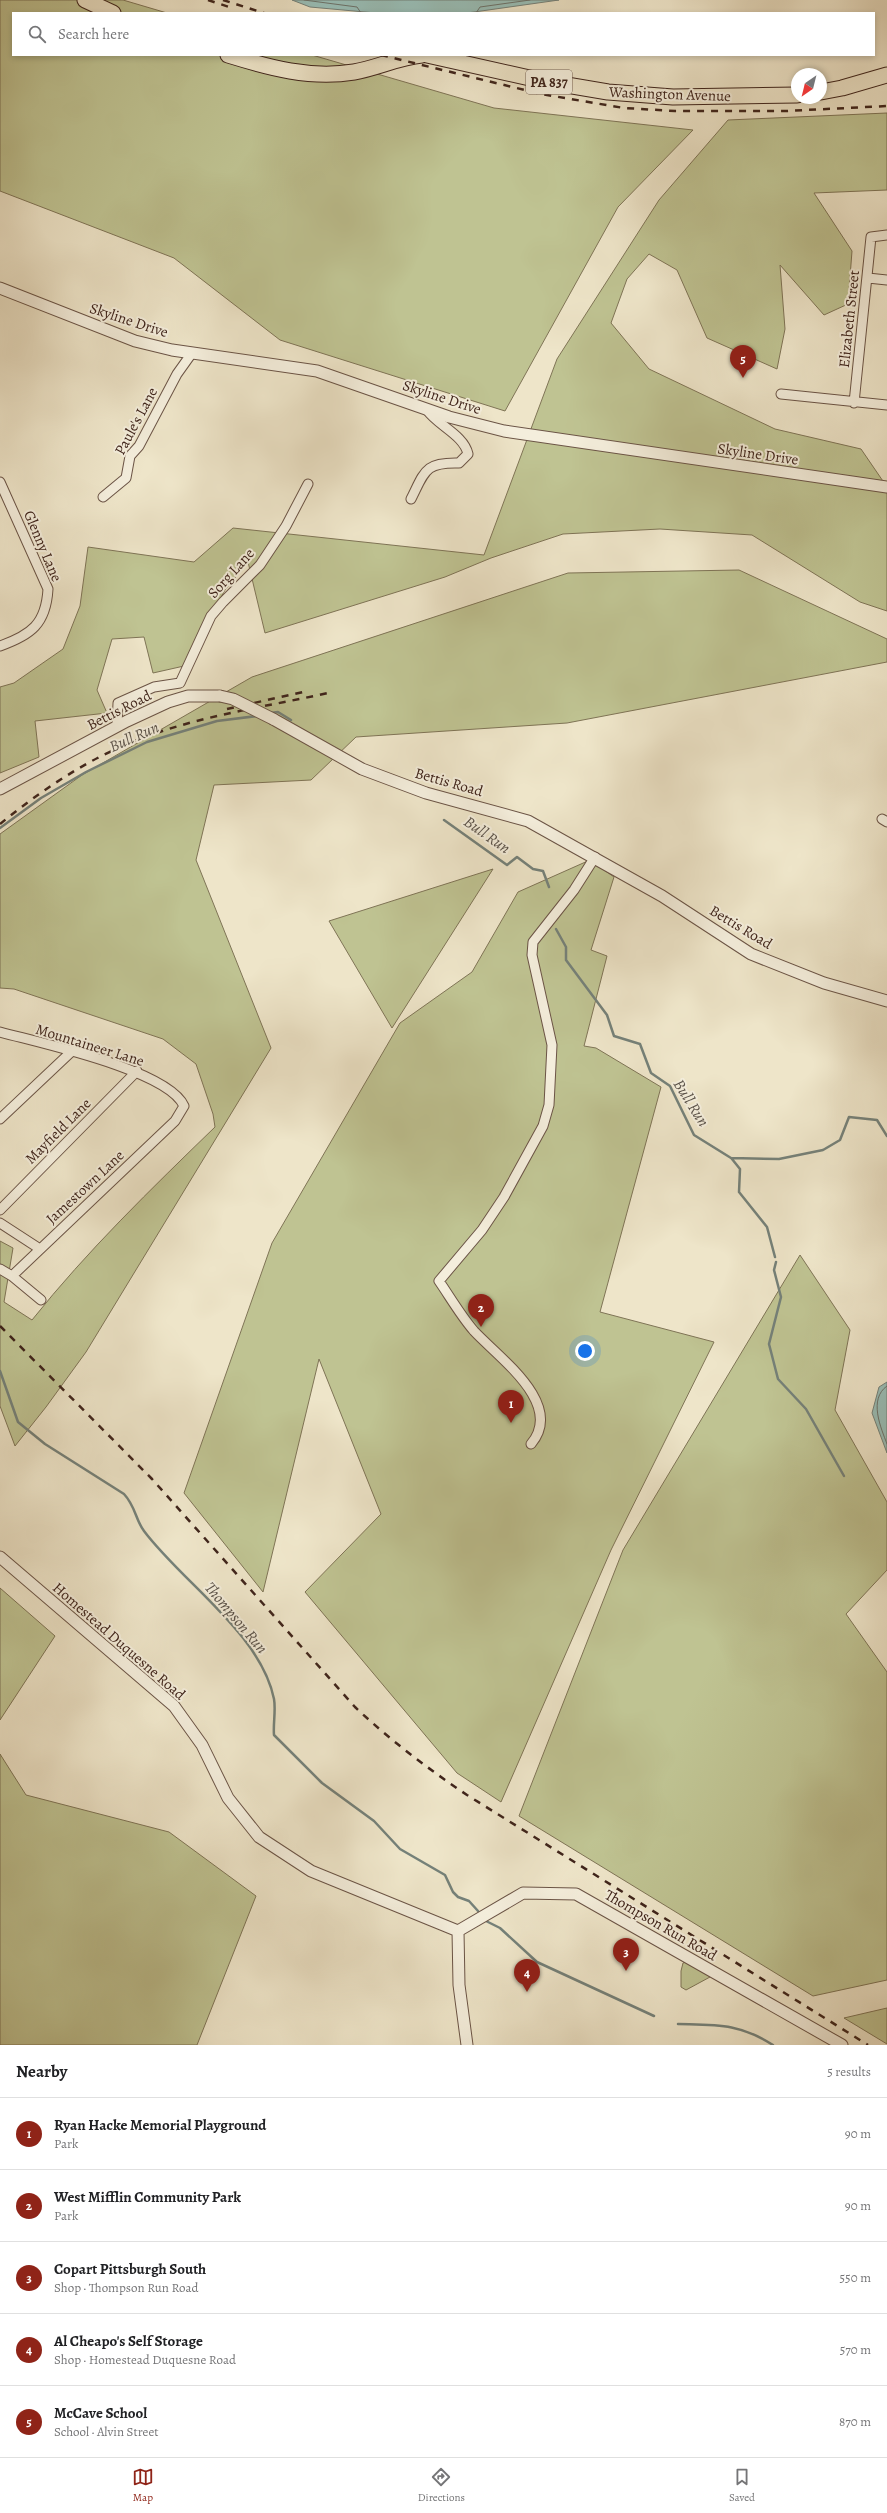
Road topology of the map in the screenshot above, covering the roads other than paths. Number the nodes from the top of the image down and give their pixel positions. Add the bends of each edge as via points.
1 (85, 0) edge
2 (111, 12) edge
3 (232, 56) edge
4 (418, 56) edge
5 (431, 56) edge
6 (887, 75) edge
7 (827, 91) edge
8 (791, 95) edge
9 (887, 235) edge
10 (868, 278) junction
11 (887, 280) edge
12 (0, 288) edge
13 (192, 353) junction
14 (781, 394) dead end
15 (854, 403) junction
16 (887, 405) edge
17 (427, 410) junction
18 (0, 482) edge
19 (308, 484) dead end
20 (887, 487) edge
21 (102, 497) dead end
22 (411, 499) dead end
23 (0, 646) edge
24 (117, 726) junction
25 (0, 789) edge
26 (595, 857) junction
27 (887, 1001) edge
28 (2, 1035) edge
29 (71, 1052) junction
30 (137, 1071) junction
31 (184, 1106) joint
32 (0, 1119) edge
33 (0, 1210) edge
34 (0, 1223) edge
35 (40, 1249) junction
36 (0, 1269) edge
37 (12, 1276) junction
38 (41, 1300) dead end
39 (531, 1444) dead end
40 (0, 1557) edge
41 (458, 1930) junction
42 (467, 2044) edge
43 (842, 2045) edge

1 - 2 main road
3 - 4 main road via 286,71 318,75 355,71
5 - 8 main road, Washington Avenue / PA 837 via 543,81 608,92 673,97
6 - 7 main road
9 - 10 street, Elizabeth Street via 872,237
10 - 11 street
10 - 15 street, Elizabeth Street
12 - 13 street, Skyline Drive via 135,341
13 - 17 street, Skyline Drive via 317,371
13 - 21 street, Paule's Lane via 177,374 130,456 126,478
14 - 15 street
15 - 16 street
17 - 20 street, Skyline Drive via 504,431
17 - 22 street via 433,419 460,442 468,454 460,463 440,462 432,466 423,475
18 - 23 street, Glenny Lane via 48,589 47,607 36,626 22,638
19 - 24 street, Sorg Lane via 286,526 260,565 212,616 180,682 154,687 118,704
24 - 25 street, Bettis Road
24 - 26 street, Bettis Road, bridge via 168,702 188,696 220,696 244,703 362,769 426,793 528,821
26 - 27 street, Bettis Road via 679,906 751,954 824,983
26 - 39 street via 574,890 533,942 532,955 552,1045 549,1105 543,1126 504,1197 482,1230 439,1280 473,1330 531,1390 538,1402 541,1415 540,1435
28 - 29 street, Mountaineer Lane
29 - 30 street, Mountaineer Lane
29 - 32 street
30 - 31 street, Mountaineer Lane via 180,1096
30 - 33 street, Mayfield Lane
31 - 35 street, Jamestown Lane via 175,1121
34 - 35 street
35 - 37 street, Jamestown Lane
36 - 37 street
37 - 38 street
40 - 41 street, Homestead Duquesne Road via 174,1706 202,1745 228,1798 259,1837 311,1871
41 - 42 street via 459,1985
41 - 43 street, Thompson Run Road via 524,1894 576,1894

